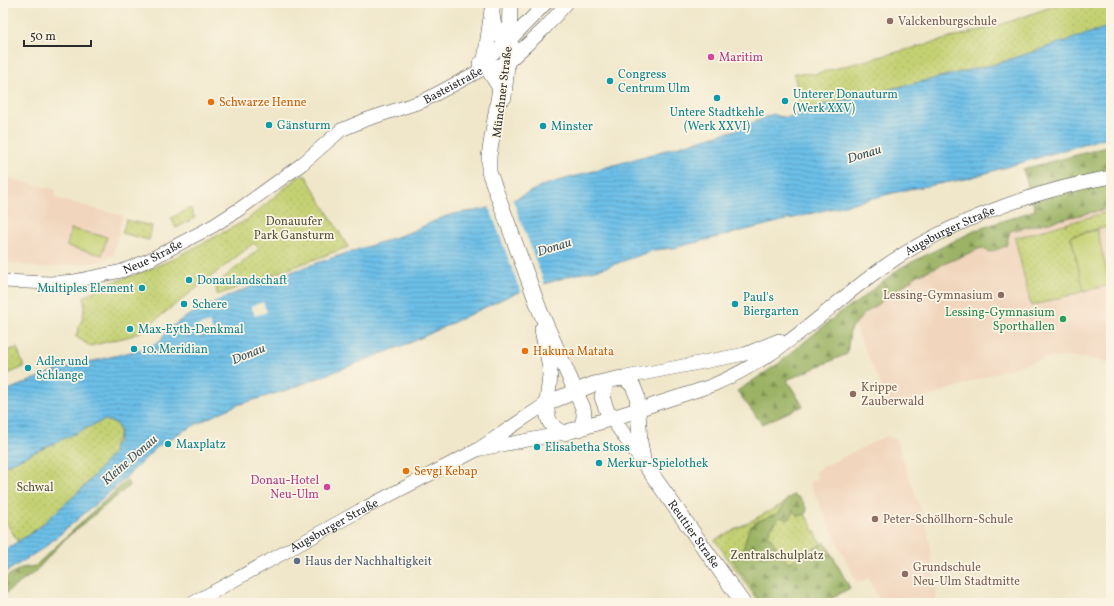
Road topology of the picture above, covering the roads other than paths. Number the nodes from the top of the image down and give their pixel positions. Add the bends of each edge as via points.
1 (510, 3) edge
2 (546, 3) edge
3 (567, 3) edge
4 (493, 7) edge
5 (508, 44) junction
6 (525, 47) junction
7 (507, 63) junction
8 (487, 65) junction
9 (363, 118) joint
10 (1111, 178) edge
11 (493, 185) junction
12 (3, 281) edge
13 (538, 307) junction
14 (809, 324) junction
15 (613, 380) junction
16 (575, 392) junction
17 (547, 403) junction
18 (638, 410) junction
19 (613, 419) junction
20 (580, 429) junction
21 (564, 432) junction
22 (477, 450) junction
23 (644, 464) junction
24 (193, 603) edge
25 (743, 603) edge

1 - 5 main road, Münchner Straße
2 - 5 street, Basteistraße
3 - 6 street, Basteistraße
4 - 5 street via 497,34
4 - 8 main road, Münchner Straße
5 - 6 street via 519,48
5 - 7 main road, Münchner Straße
5 - 8 street, Basteistraße
6 - 7 street, Basteistraße
7 - 8 street, Basteistraße
7 - 11 main road, Münchner Straße via 494,156
8 - 9 street, Basteistraße via 454,86 423,101
8 - 11 main road, Münchner Straße via 500,88 489,156 489,172
9 - 12 street, Neue Straße via 342,130 302,164 241,208 151,259 122,271 74,281
10 - 14 street, Augsburger Straße via 1033,197 954,226 900,256
11 - 13 main road
13 - 16 main road
13 - 17 main road via 550,368
14 - 15 street, Augsburger Straße via 770,345 745,354
14 - 18 street, Augsburger Straße via 768,355 723,380
15 - 16 main road
15 - 18 main road via 631,383 636,391
15 - 19 main road via 602,397
16 - 17 main road
16 - 20 main road via 585,414
17 - 21 main road via 546,414 551,426
17 - 22 street, Augsburger Straße
18 - 19 main road
18 - 23 main road, Reuttier Straße
19 - 20 main road
19 - 23 main road, Reuttier Straße
20 - 21 main road
21 - 22 street, Augsburger Straße
22 - 24 street, Augsburger Straße via 359,511
23 - 25 main road, Reuttier Straße

